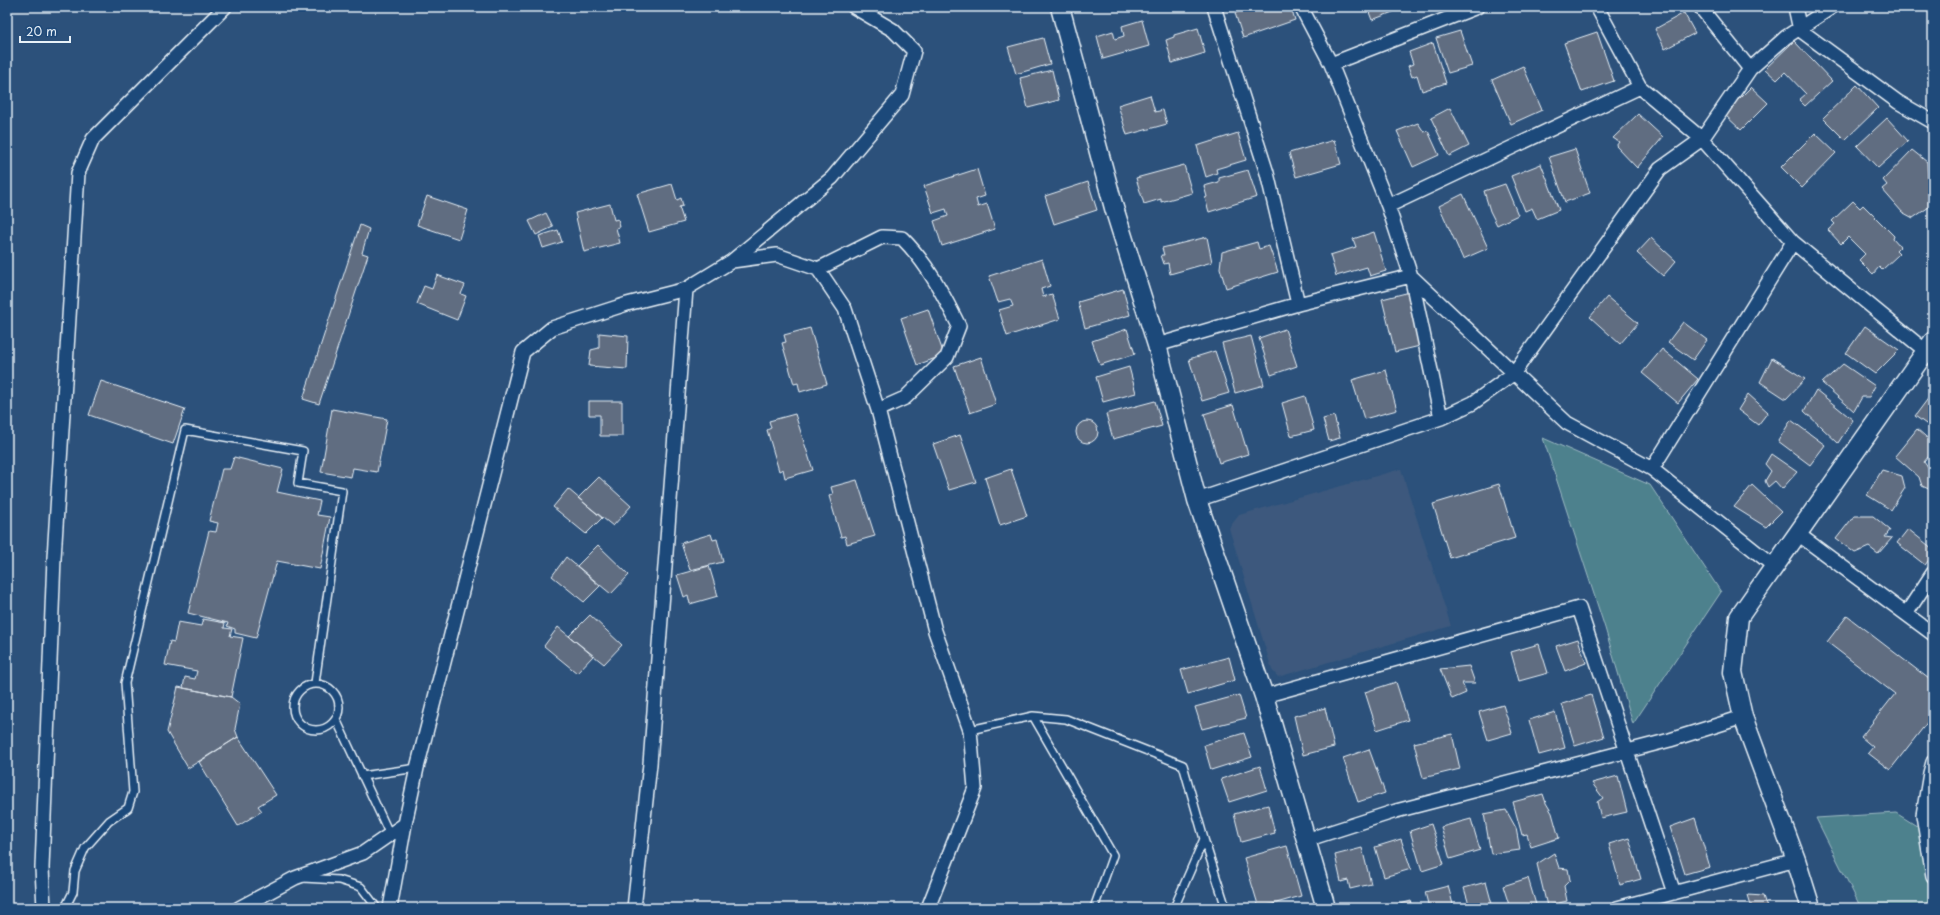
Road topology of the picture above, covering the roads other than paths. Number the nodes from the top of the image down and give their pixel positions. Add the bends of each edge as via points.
1 (225, 7) edge
2 (854, 7) edge
3 (1214, 7) edge
4 (1301, 7) edge
5 (1477, 7) edge
6 (1598, 7) edge
7 (1700, 7) edge
8 (1795, 7) edge
9 (1832, 7) edge
10 (1063, 8) edge
11 (1800, 30) junction
12 (1331, 64) junction
13 (1750, 69) junction
14 (1640, 87) junction
15 (1933, 122) edge
16 (1702, 139) junction
17 (1388, 206) junction
18 (1793, 242) junction
19 (732, 261) junction
20 (818, 270) junction
21 (1411, 276) junction
22 (686, 289) junction
23 (1298, 304) junction
24 (1157, 345) junction
25 (1931, 350) edge
26 (1513, 374) junction
27 (878, 410) junction
28 (1441, 418) junction
29 (1652, 469) junction
30 (1197, 500) junction
31 (1798, 534) junction
32 (1775, 567) junction
33 (1933, 573) edge
34 (1906, 614) junction
35 (1933, 634) edge
36 (315, 683) junction
37 (1264, 696) junction
38 (1033, 716) junction
39 (1743, 717) junction
40 (336, 719) junction
41 (970, 730) junction
42 (1627, 752) junction
43 (1933, 762) edge
44 (417, 768) junction
45 (362, 776) junction
46 (1931, 781) edge
47 (405, 824) junction
48 (390, 835) junction
49 (1204, 839) junction
50 (1306, 840) junction
51 (1796, 860) junction
52 (1933, 876) edge
53 (295, 878) junction
54 (1674, 893) junction
55 (40, 907) edge
56 (65, 908) edge
57 (239, 908) edge
58 (376, 908) edge
59 (390, 908) edge
60 (634, 908) edge
61 (928, 908) edge
62 (1094, 908) edge
63 (1174, 908) edge
64 (1226, 908) edge
65 (1326, 908) edge
66 (1617, 908) edge
67 (1811, 908) edge
68 (1825, 908) edge

1 - 55 street via 93,139 78,173 54,558
2 - 19 street via 893,30 914,50 902,95 832,178
3 - 23 street via 1267,173
4 - 12 street
5 - 12 street
6 - 14 street
7 - 13 street
8 - 11 street
9 - 11 street
10 - 24 street via 1114,208
11 - 13 street via 1786,37
11 - 15 street via 1898,102
12 - 17 street
13 - 16 street
14 - 16 street
14 - 17 street
16 - 18 street
16 - 26 street via 1660,169
17 - 21 street
18 - 25 street
18 - 29 street
19 - 20 street via 777,255
19 - 22 street
20 - 27 street via 845,309
20 - 27 street via 882,237 902,238 918,254 942,291 959,326 947,357 906,398
21 - 23 street
21 - 26 street
21 - 28 street
22 - 44 street via 627,304 552,328 522,352
22 - 60 street via 650,764
23 - 24 street
24 - 30 street
25 - 31 street
26 - 28 street via 1473,403
26 - 29 street via 1567,423
27 - 41 street via 935,631
28 - 30 street
29 - 32 street
30 - 37 street
31 - 32 street
31 - 34 street
32 - 39 street via 1739,617 1733,672
33 - 34 street
34 - 35 street
36 - 40 lane via 323,684 336,695 339,711
36 - 40 lane via 305,686 297,693 293,703 294,714 299,723 308,729 318,730 328,727
36 - 56 lane via 342,491 298,483 303,451 185,430 125,683 133,792 128,808 109,821 84,848
37 - 42 street via 1579,608
37 - 50 street
38 - 41 lane
38 - 49 lane via 1066,719 1183,765
38 - 62 lane via 1112,855
39 - 42 street
39 - 51 street
40 - 45 lane
41 - 61 street via 975,788
42 - 50 street via 1396,811
42 - 54 street
43 - 46 street
44 - 45 lane
44 - 47 street
45 - 48 lane
46 - 52 street via 1923,815
47 - 48 street
47 - 59 street
48 - 53 street via 363,853
49 - 63 lane
49 - 64 lane
50 - 65 street
51 - 54 street
51 - 67 street
51 - 68 street
53 - 57 street
53 - 58 lane via 339,880 361,887
54 - 66 street

